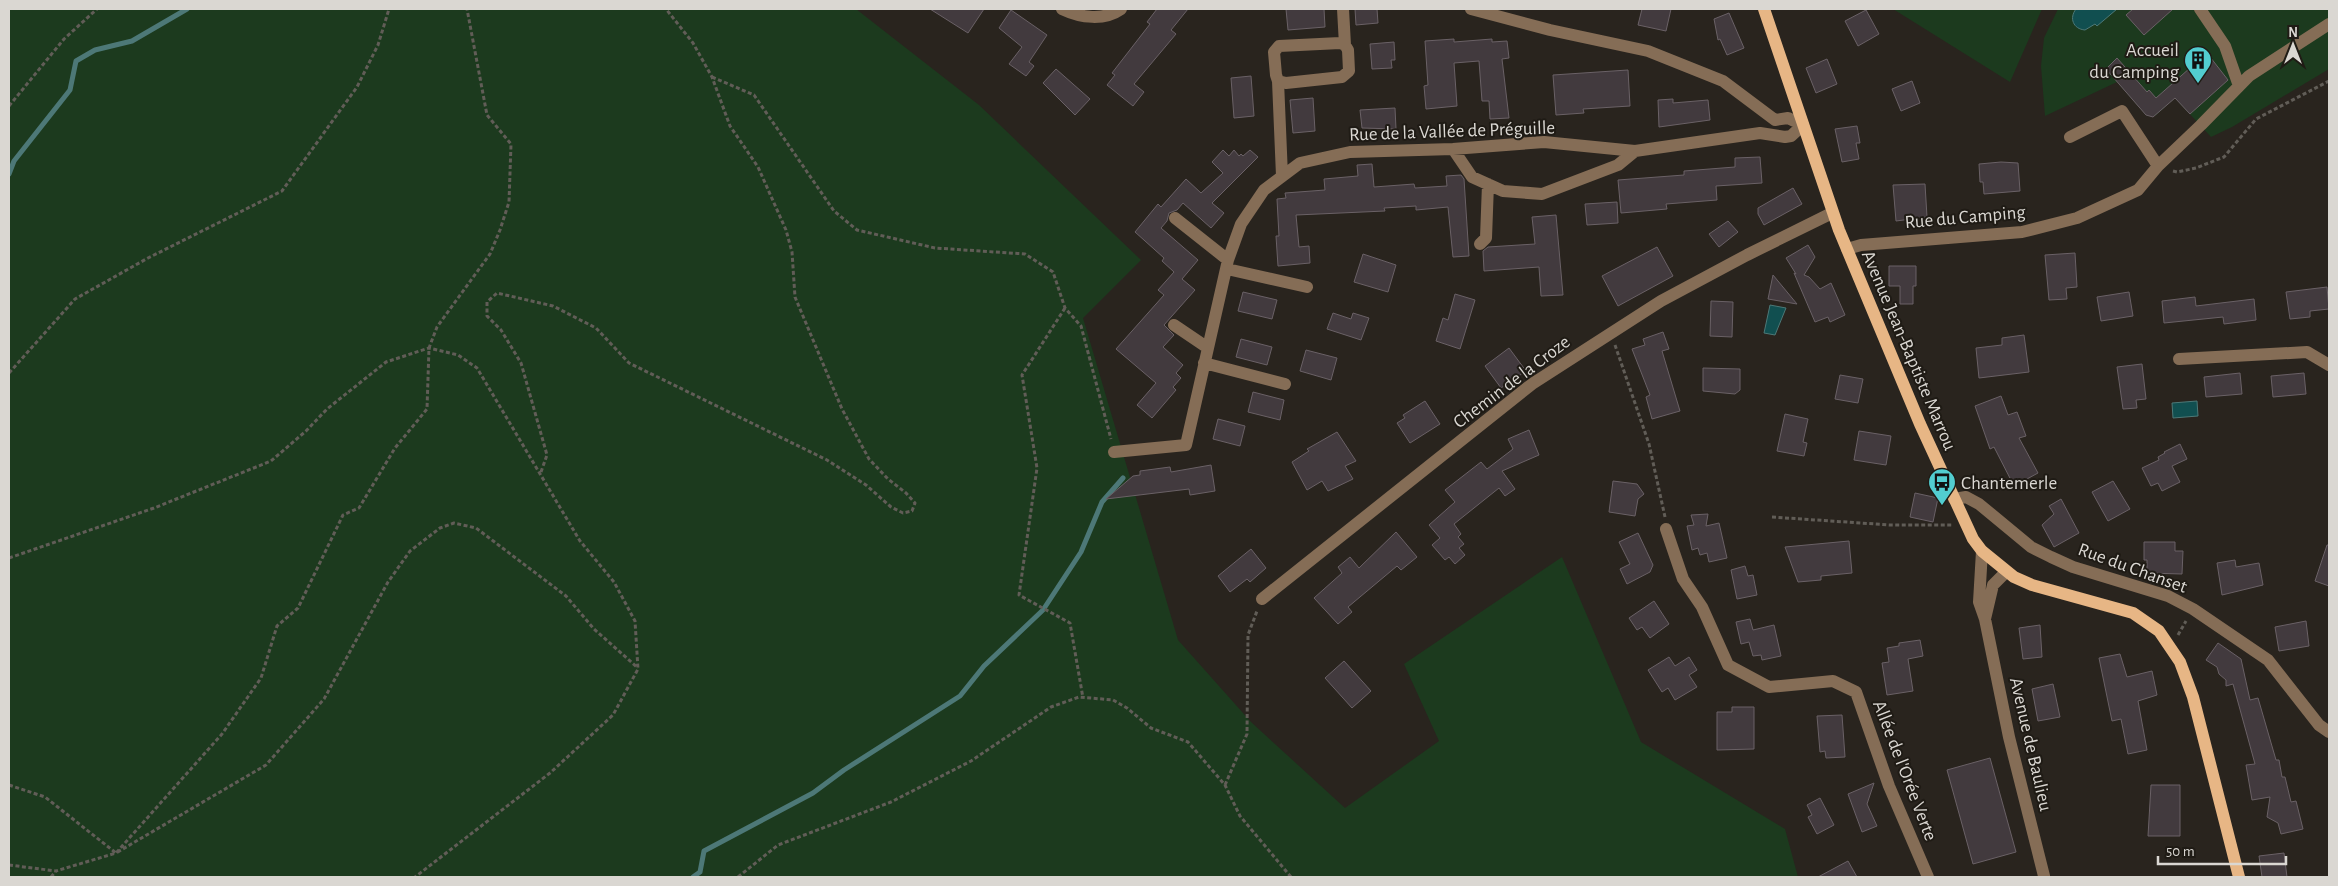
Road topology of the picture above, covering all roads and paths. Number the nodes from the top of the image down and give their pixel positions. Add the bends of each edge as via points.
1 (97, 9) edge
2 (389, 9) edge
3 (467, 9) edge
4 (666, 9) edge
5 (1062, 9) edge
6 (1121, 9) edge
7 (1344, 9) edge
8 (1471, 9) edge
9 (1764, 9) edge
10 (2200, 9) edge
11 (2329, 24) edge
12 (1345, 45) junction
13 (712, 77) junction
14 (1278, 81) junction
15 (2329, 81) edge
16 (2239, 86) junction
17 (9, 106) edge
18 (1775, 120) junction
19 (1803, 125) junction
20 (1760, 133) junction
21 (2070, 138) dead end
22 (1453, 149) junction
23 (1634, 151) junction
24 (2158, 166) junction
25 (1282, 176) junction
26 (1488, 184) junction
27 (1832, 213) junction
28 (1176, 218) dead end
29 (1480, 244) dead end
30 (1847, 249) junction
31 (1228, 264) junction
32 (1307, 288) dead end
33 (1065, 308) junction
34 (1174, 325) dead end
35 (1611, 333) junction
36 (429, 348) junction
37 (1208, 348) junction
38 (2179, 359) dead end
39 (1204, 363) junction
40 (2329, 365) edge
41 (9, 374) edge
42 (1285, 384) dead end
43 (1114, 452) joint
44 (541, 472) junction
45 (1954, 499) junction
46 (1772, 517) dead end
47 (1964, 520) junction
48 (1666, 529) joint
49 (1982, 551) junction
50 (9, 558) edge
51 (2006, 572) junction
52 (1262, 599) joint
53 (2193, 609) junction
54 (1985, 619) junction
55 (2170, 648) junction
56 (638, 669) junction
57 (1083, 698) junction
58 (2329, 732) edge
59 (1225, 784) junction
60 (9, 785) edge
61 (116, 854) junction
62 (9, 865) edge
63 (56, 871) junction
64 (50, 877) edge
65 (415, 877) edge
66 (738, 877) edge
67 (1291, 877) edge
68 (1928, 877) edge
69 (2047, 877) edge
70 (2239, 877) edge

1 - 17 path via 64,39
2 - 41 path via 378,45 357,87 282,191 148,258 75,299
3 - 36 path via 487,115 512,144 509,202 490,254 437,327
4 - 13 path via 693,43
5 - 6 street via 1087,17 1111,16
7 - 12 street
8 - 18 street via 1648,51 1724,81
9 - 19 main road, Avenue Jean-Baptiste Marrou
10 - 16 street via 2225,46
11 - 16 street, Rue du Camping via 2249,76
12 - 14 street via 1349,71 1342,77
12 - 14 street via 1279,46 1274,52
13 - 33 path via 754,95 834,211 857,230 935,248 1025,254 1052,272
13 - 44 path via 730,126 758,167 786,230 792,252 795,297 842,409 870,459 915,503 912,511 903,514 890,507 866,484 827,460 629,363 596,328 552,306 497,293 487,302 487,316 521,363 547,455
14 - 25 street
15 - 24 path via 2256,119 2224,157 2177,172
16 - 24 street, Rue du Camping
18 - 19 street via 1788,118
18 - 20 street
19 - 20 street, Rue de la Vallée de Préguille via 1791,136
19 - 27 main road, Avenue Jean-Baptiste Marrou
20 - 23 street, Rue de la Vallée de Préguille
21 - 24 street via 2122,110
22 - 23 street, Rue de la Vallée de Préguille via 1544,142
22 - 25 street, Rue de la Vallée de Préguille via 1350,152 1300,163
22 - 26 street via 1472,177
23 - 26 street via 1618,165 1542,194 1503,191
24 - 30 street, Rue du Camping via 2138,190 2077,218 2022,232 1880,243
25 - 31 street, Rue de la Vallée de Préguille via 1264,190 1241,224
26 - 29 street via 1486,238
27 - 30 main road, Avenue Jean-Baptiste Marrou
27 - 35 street, Chemin de la Croze via 1702,278
28 - 31 street
30 - 45 main road, Avenue Jean-Baptiste Marrou
31 - 32 street
31 - 37 street, Rue de la Vallée de Préguille
33 - 43 path via 1081,326
33 - 57 path via 1022,375 1037,468 1019,595 1070,623
34 - 37 street
35 - 48 path via 1649,444
35 - 52 street, Chemin de la Croze via 1532,384
36 - 44 path via 458,355 478,368
36 - 50 path via 386,362 327,408 271,461 154,508
36 - 61 path via 427,409 395,448 359,508 343,515 298,608 277,626 261,678 222,734
37 - 39 street, Rue de la Vallée de Préguille
38 - 40 street via 2307,352
39 - 42 street
39 - 43 street, Rue de la Vallée de Préguille via 1186,445
44 - 56 path via 580,541 614,582 635,621
45 - 47 main road, Avenue Jean-Baptiste Marrou
45 - 53 street, Rue du Chanset via 1966,497 1979,504 2031,547 2051,557 2073,567 2168,596
46 - 47 path via 1948,527
47 - 49 main road, Avenue Jean-Baptiste Marrou
48 - 68 street, Allée de l'Orée Verte via 1683,579 1702,607 1728,665 1769,687 1833,681 1856,692
49 - 51 main road, Avenue Jean-Baptiste Marrou
49 - 54 street, Avenue de Baulieu via 1979,602
51 - 54 street via 1993,585
51 - 55 main road, Avenue Jean-Baptiste Marrou via 2032,586 2133,613 2158,631
52 - 59 path via 1248,635 1247,734
53 - 55 path
53 - 58 street, Rue du Chanset via 2268,660 2319,725
54 - 69 street, Avenue de Baulieu via 2009,738
55 - 70 main road, Avenue Jean-Baptiste Marrou via 2180,662 2193,698
56 - 61 path via 594,629 566,596 532,569 476,528 454,523 440,528 410,551 388,582 324,699 266,765
56 - 65 path via 613,714 550,774
57 - 59 path via 1113,700 1151,728 1188,742
57 - 66 path via 1050,707 971,761 891,802 778,845
59 - 67 path via 1240,816
60 - 61 path via 45,797
61 - 63 path
62 - 63 path
63 - 64 path

